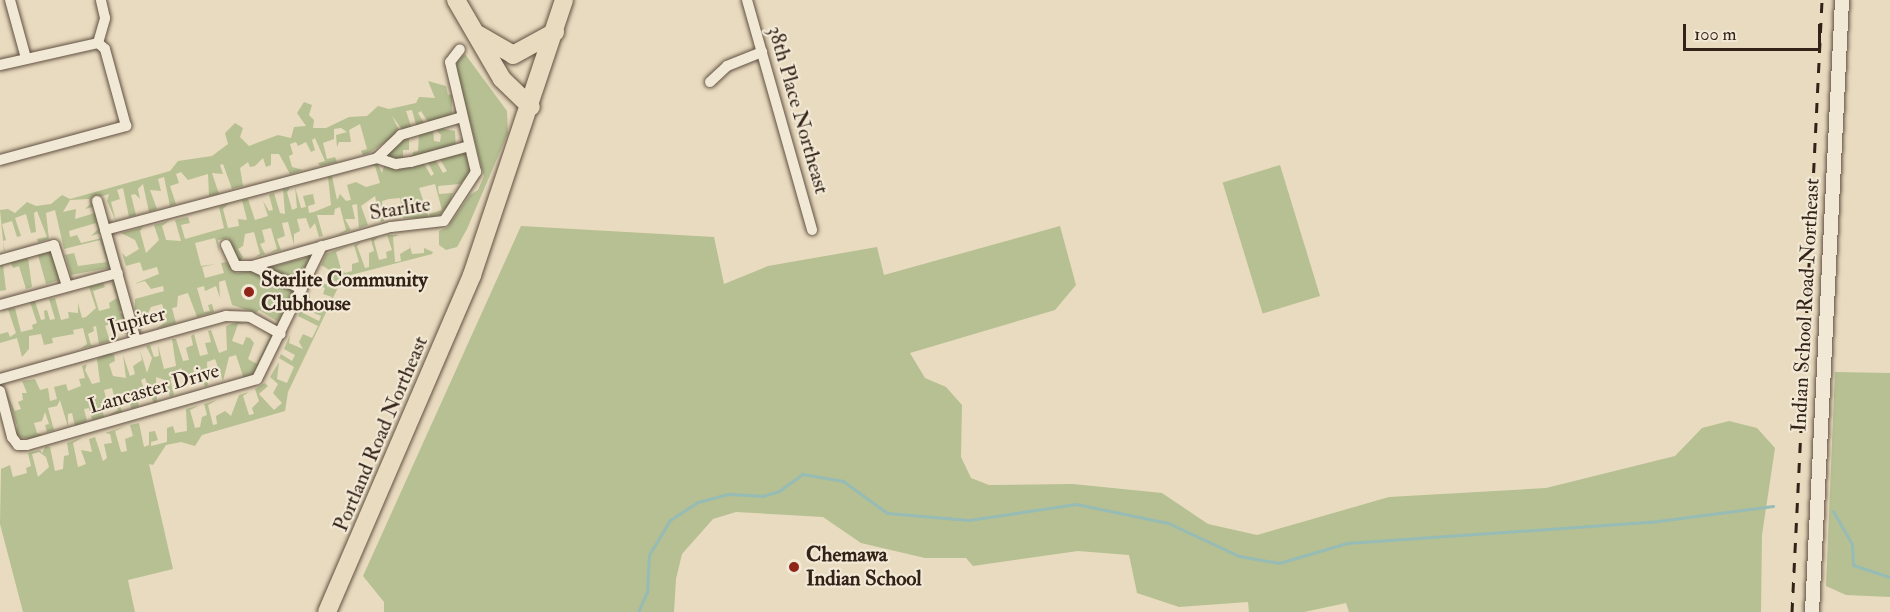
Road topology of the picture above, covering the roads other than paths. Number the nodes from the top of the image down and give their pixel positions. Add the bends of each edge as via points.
1 (10, 0) edge
2 (100, 0) edge
3 (456, 0) edge
4 (564, 0) edge
5 (747, 0) edge
6 (1842, 0) edge
7 (473, 30) junction
8 (555, 32) junction
9 (98, 43) junction
10 (460, 49) dead end
11 (762, 52) junction
12 (26, 58) junction
13 (0, 65) edge
14 (710, 82) dead end
15 (531, 106) junction
16 (462, 117) junction
17 (469, 146) junction
18 (377, 158) junction
19 (0, 160) edge
20 (97, 201) dead end
21 (105, 230) junction
22 (812, 230) dead end
23 (226, 245) dead end
24 (322, 246) junction
25 (0, 260) edge
26 (252, 266) junction
27 (117, 273) junction
28 (67, 286) junction
29 (302, 289) junction
30 (0, 305) edge
31 (281, 334) junction
32 (136, 341) junction
33 (0, 379) edge
34 (0, 391) edge
35 (327, 612) edge
36 (1812, 612) edge

1 - 12 street
2 - 9 street via 105,18
3 - 7 main road
4 - 8 main road, Portland Road Northeast
5 - 11 street, 38th Place Northeast
6 - 36 street, Indian School Road Northeast
7 - 8 main road via 513,55
7 - 15 main road via 508,86
8 - 15 main road, Portland Road Northeast
9 - 12 street
9 - 19 street via 105,49 126,126
10 - 16 street, Starlite via 450,62
11 - 14 street via 727,66
11 - 22 street, 38th Place Northeast
12 - 13 street
15 - 35 main road, Portland Road Northeast via 457,313
16 - 17 street, Starlite
16 - 18 street via 401,135
17 - 18 street via 396,164
17 - 24 street, Starlite via 476,172 444,221 391,227
18 - 21 street
20 - 21 street
21 - 27 street
23 - 26 street via 236,266
24 - 26 street, Starlite
24 - 29 street, Lancaster Drive
25 - 28 street via 54,245
26 - 29 street
27 - 28 street
27 - 32 street
28 - 30 street
29 - 31 street, Lancaster Drive
31 - 32 street, Jupiter via 240,315
31 - 34 street, Lancaster Drive via 257,379 27,445 18,445 12,437
32 - 33 street, Jupiter

